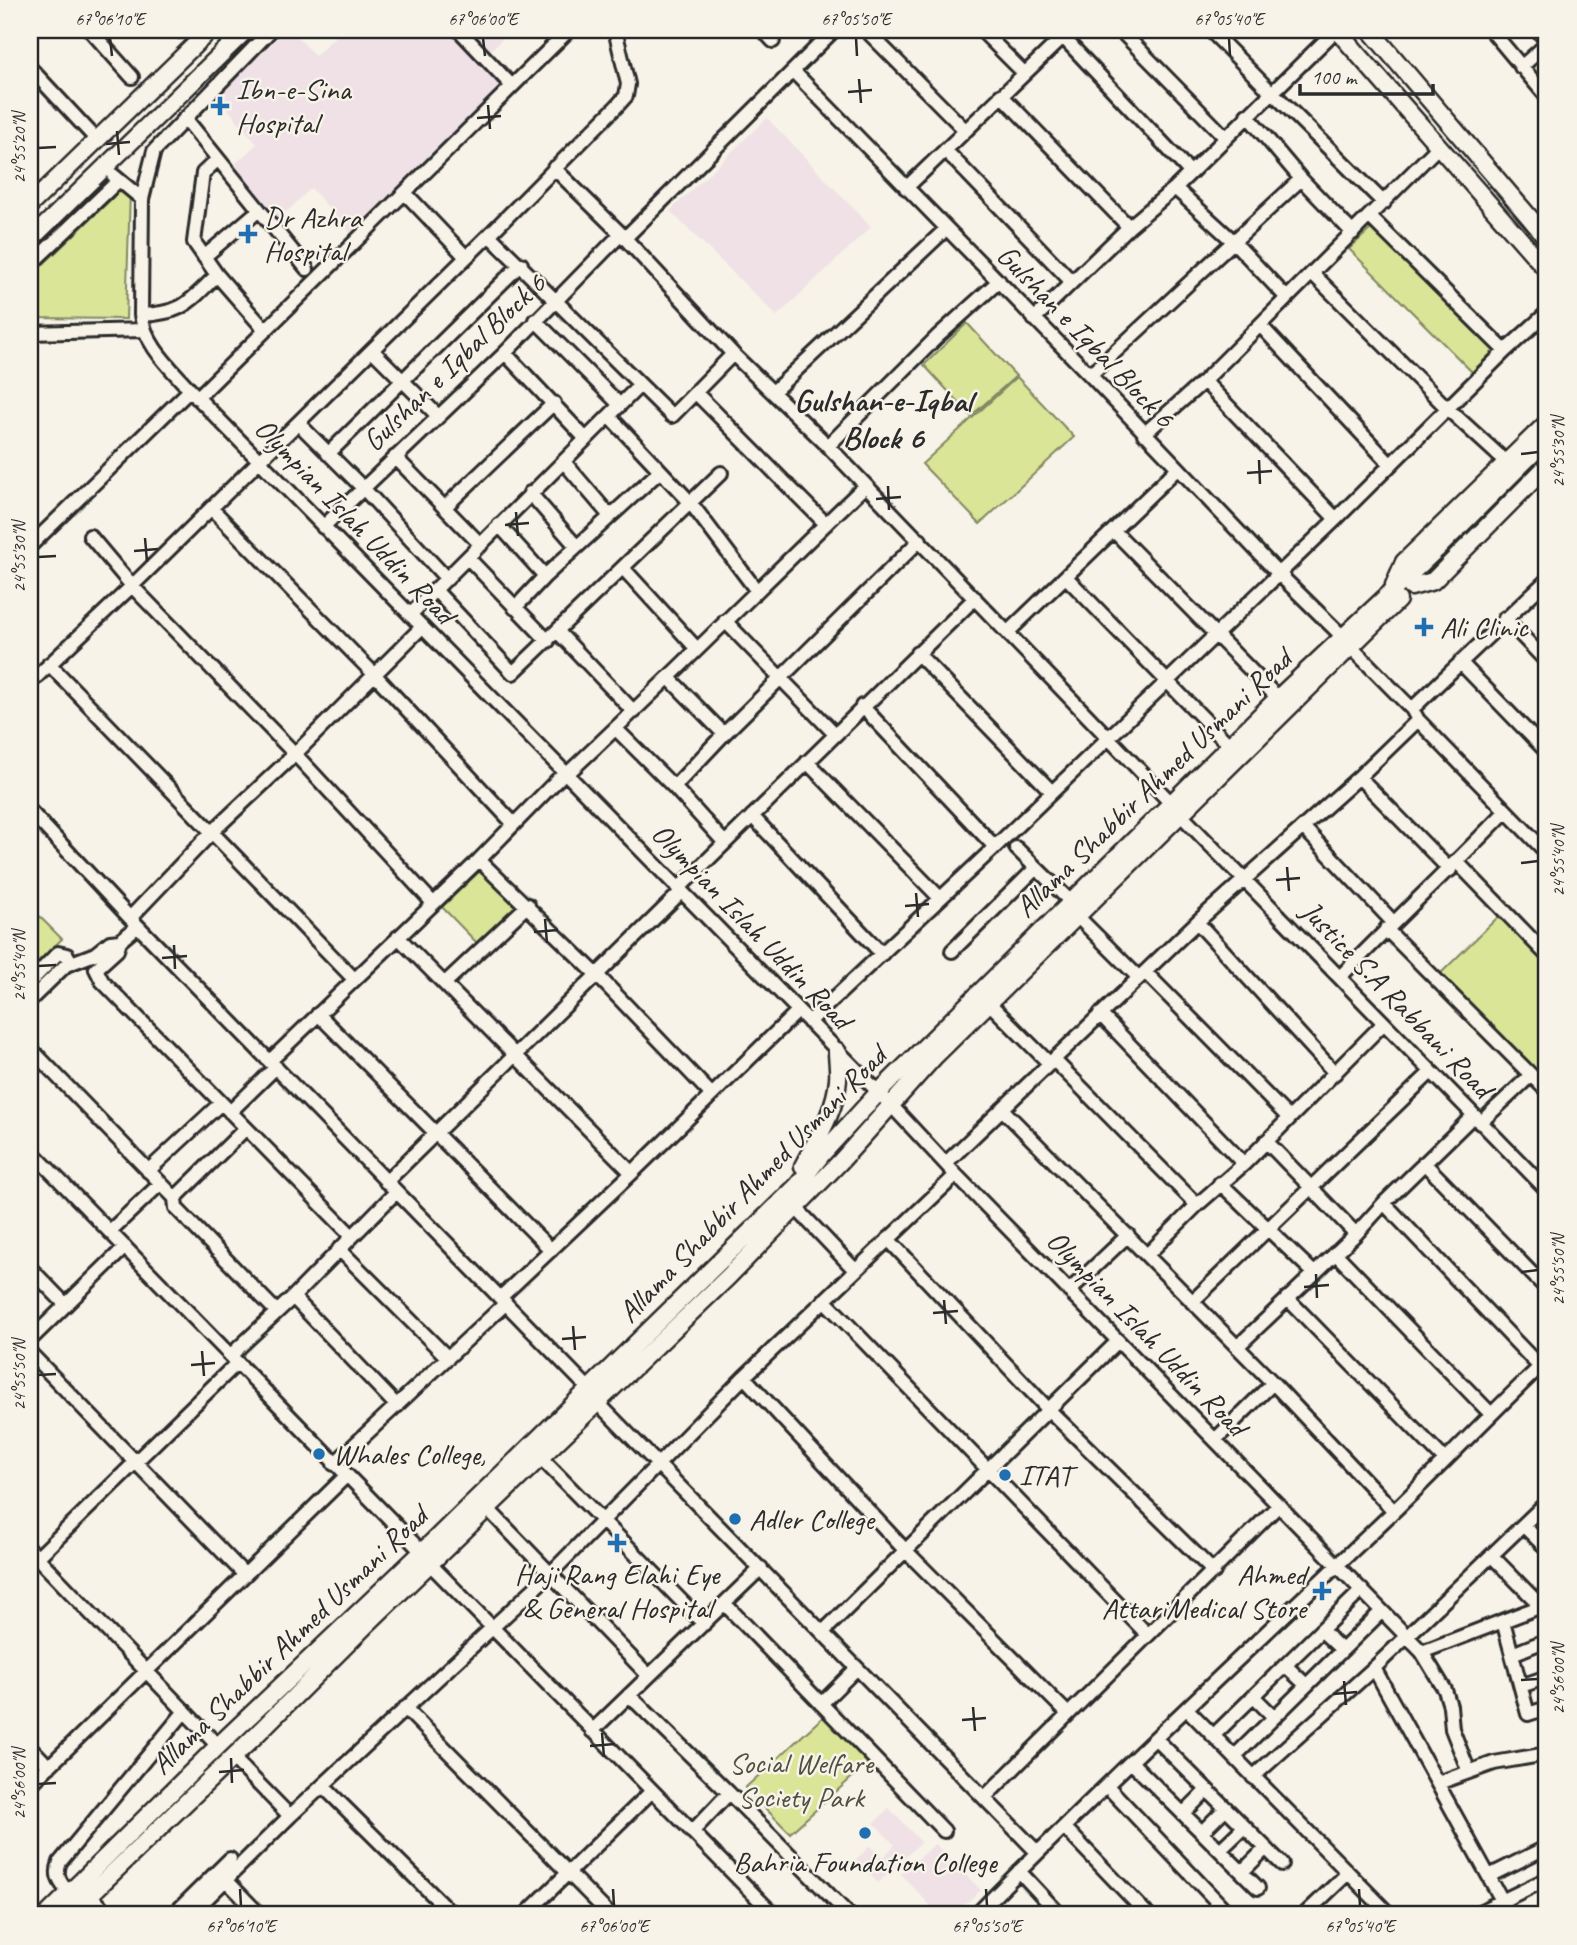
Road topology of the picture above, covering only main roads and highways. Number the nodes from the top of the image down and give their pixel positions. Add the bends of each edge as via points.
1 (210, 30) edge
2 (246, 30) edge
3 (1337, 30) edge
4 (1370, 30) edge
5 (30, 205) edge
6 (1547, 238) edge
7 (30, 240) edge
8 (1547, 270) edge
9 (1547, 423) edge
10 (1547, 439) edge
11 (1547, 454) edge
12 (1547, 466) edge
13 (1440, 553) junction
14 (1412, 587) junction
15 (1390, 594) junction
16 (1347, 642) junction
17 (1176, 808) junction
18 (837, 1051) road end
19 (798, 1185) junction
20 (593, 1395) junction
21 (426, 1558) junction
22 (47, 1915) edge
23 (69, 1915) edge

1 - 5 main road
2 - 7 main road
3 - 8 main road
4 - 6 main road
9 - 15 main road via 1404,562
10 - 13 main road
11 - 13 main road
12 - 14 main road via 1433,581
13 - 14 main road, Allama Shabbir Ahmed Usmani Road
13 - 15 main road, Allama Shabbir Ahmed Usmani Road
14 - 16 main road, Allama Shabbir Ahmed Usmani Road
15 - 16 main road, Allama Shabbir Ahmed Usmani Road
16 - 17 main road, Allama Shabbir Ahmed Usmani Road
16 - 17 main road, Allama Shabbir Ahmed Usmani Road via 1278,698
17 - 19 main road, Allama Shabbir Ahmed Usmani Road via 1071,902 878,1093
17 - 20 main road, Allama Shabbir Ahmed Usmani Road via 1078,918 935,1056 796,1208
18 - 19 main road via 835,1097
19 - 20 main road, Allama Shabbir Ahmed Usmani Road
20 - 21 main road, Allama Shabbir Ahmed Usmani Road
20 - 21 main road, Allama Shabbir Ahmed Usmani Road via 540,1457
21 - 22 main road, Allama Shabbir Ahmed Usmani Road via 218,1746
21 - 23 main road, Allama Shabbir Ahmed Usmani Road via 233,1758

